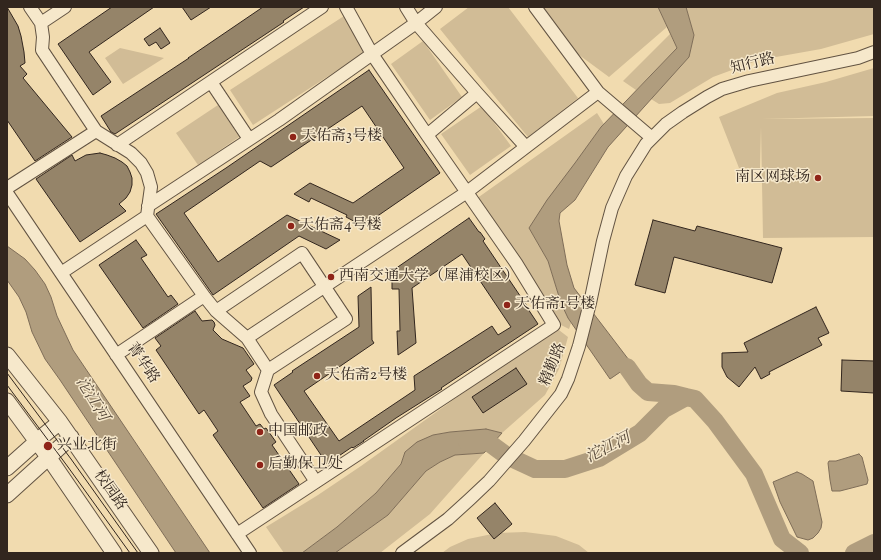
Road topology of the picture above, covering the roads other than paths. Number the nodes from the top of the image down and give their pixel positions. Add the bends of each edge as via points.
1 (30, 7) edge
2 (65, 7) edge
3 (322, 7) edge
4 (346, 7) edge
5 (406, 7) edge
6 (436, 7) edge
7 (535, 7) edge
8 (41, 23) junction
9 (416, 23) junction
10 (874, 52) edge
11 (372, 54) junction
12 (211, 82) junction
13 (598, 92) junction
14 (477, 93) junction
15 (96, 131) junction
16 (427, 135) junction
17 (652, 138) junction
18 (249, 139) junction
19 (117, 145) junction
20 (526, 147) junction
21 (7, 188) edge
22 (467, 192) junction
23 (7, 193) edge
24 (148, 211) junction
25 (61, 273) junction
26 (325, 287) junction
27 (204, 296) junction
28 (216, 311) junction
29 (247, 338) junction
30 (7, 354) edge
31 (116, 354) junction
32 (268, 370) junction
33 (7, 401) edge
34 (60, 422) junction
35 (71, 437) junction
36 (37, 442) junction
37 (49, 458) junction
38 (7, 468) edge
39 (316, 482) junction
40 (7, 495) edge
41 (237, 534) junction
42 (114, 553) edge
43 (151, 553) edge
44 (250, 553) edge
45 (402, 553) edge

1 - 8 street
2 - 8 street
3 - 12 street
4 - 11 street
5 - 9 street
6 - 9 street
7 - 13 street
8 - 15 street via 42,50
9 - 11 street
9 - 14 street
10 - 17 street, 知行路 via 850,60 722,89 683,112
11 - 16 street
11 - 18 street
12 - 18 street
12 - 19 street
13 - 17 street
13 - 20 street
14 - 16 street
14 - 20 street
15 - 19 street
15 - 21 street
16 - 22 street
17 - 45 street, 精勤路 via 626,176 612,208 579,346 561,394 489,481 448,519
18 - 24 street
19 - 24 street via 131,153 147,173 151,187
20 - 22 street
22 - 26 street
22 - 39 street via 516,263 554,325
23 - 25 street, 菁华路
24 - 25 street
24 - 27 street
25 - 31 street, 菁华路
26 - 28 street via 302,253
26 - 29 street
26 - 32 street via 346,319
27 - 28 street
27 - 31 street
28 - 29 street
29 - 32 street
30 - 34 street, 校园路
31 - 41 street, 菁华路
32 - 39 street via 261,392 271,414
33 - 36 street, 校园路
34 - 35 street, 校园路
34 - 36 street
35 - 37 street
35 - 43 street, 校园路
36 - 37 street, 校园路
36 - 38 street
37 - 40 street
37 - 42 street, 校园路
39 - 41 street
41 - 44 street, 菁华路

